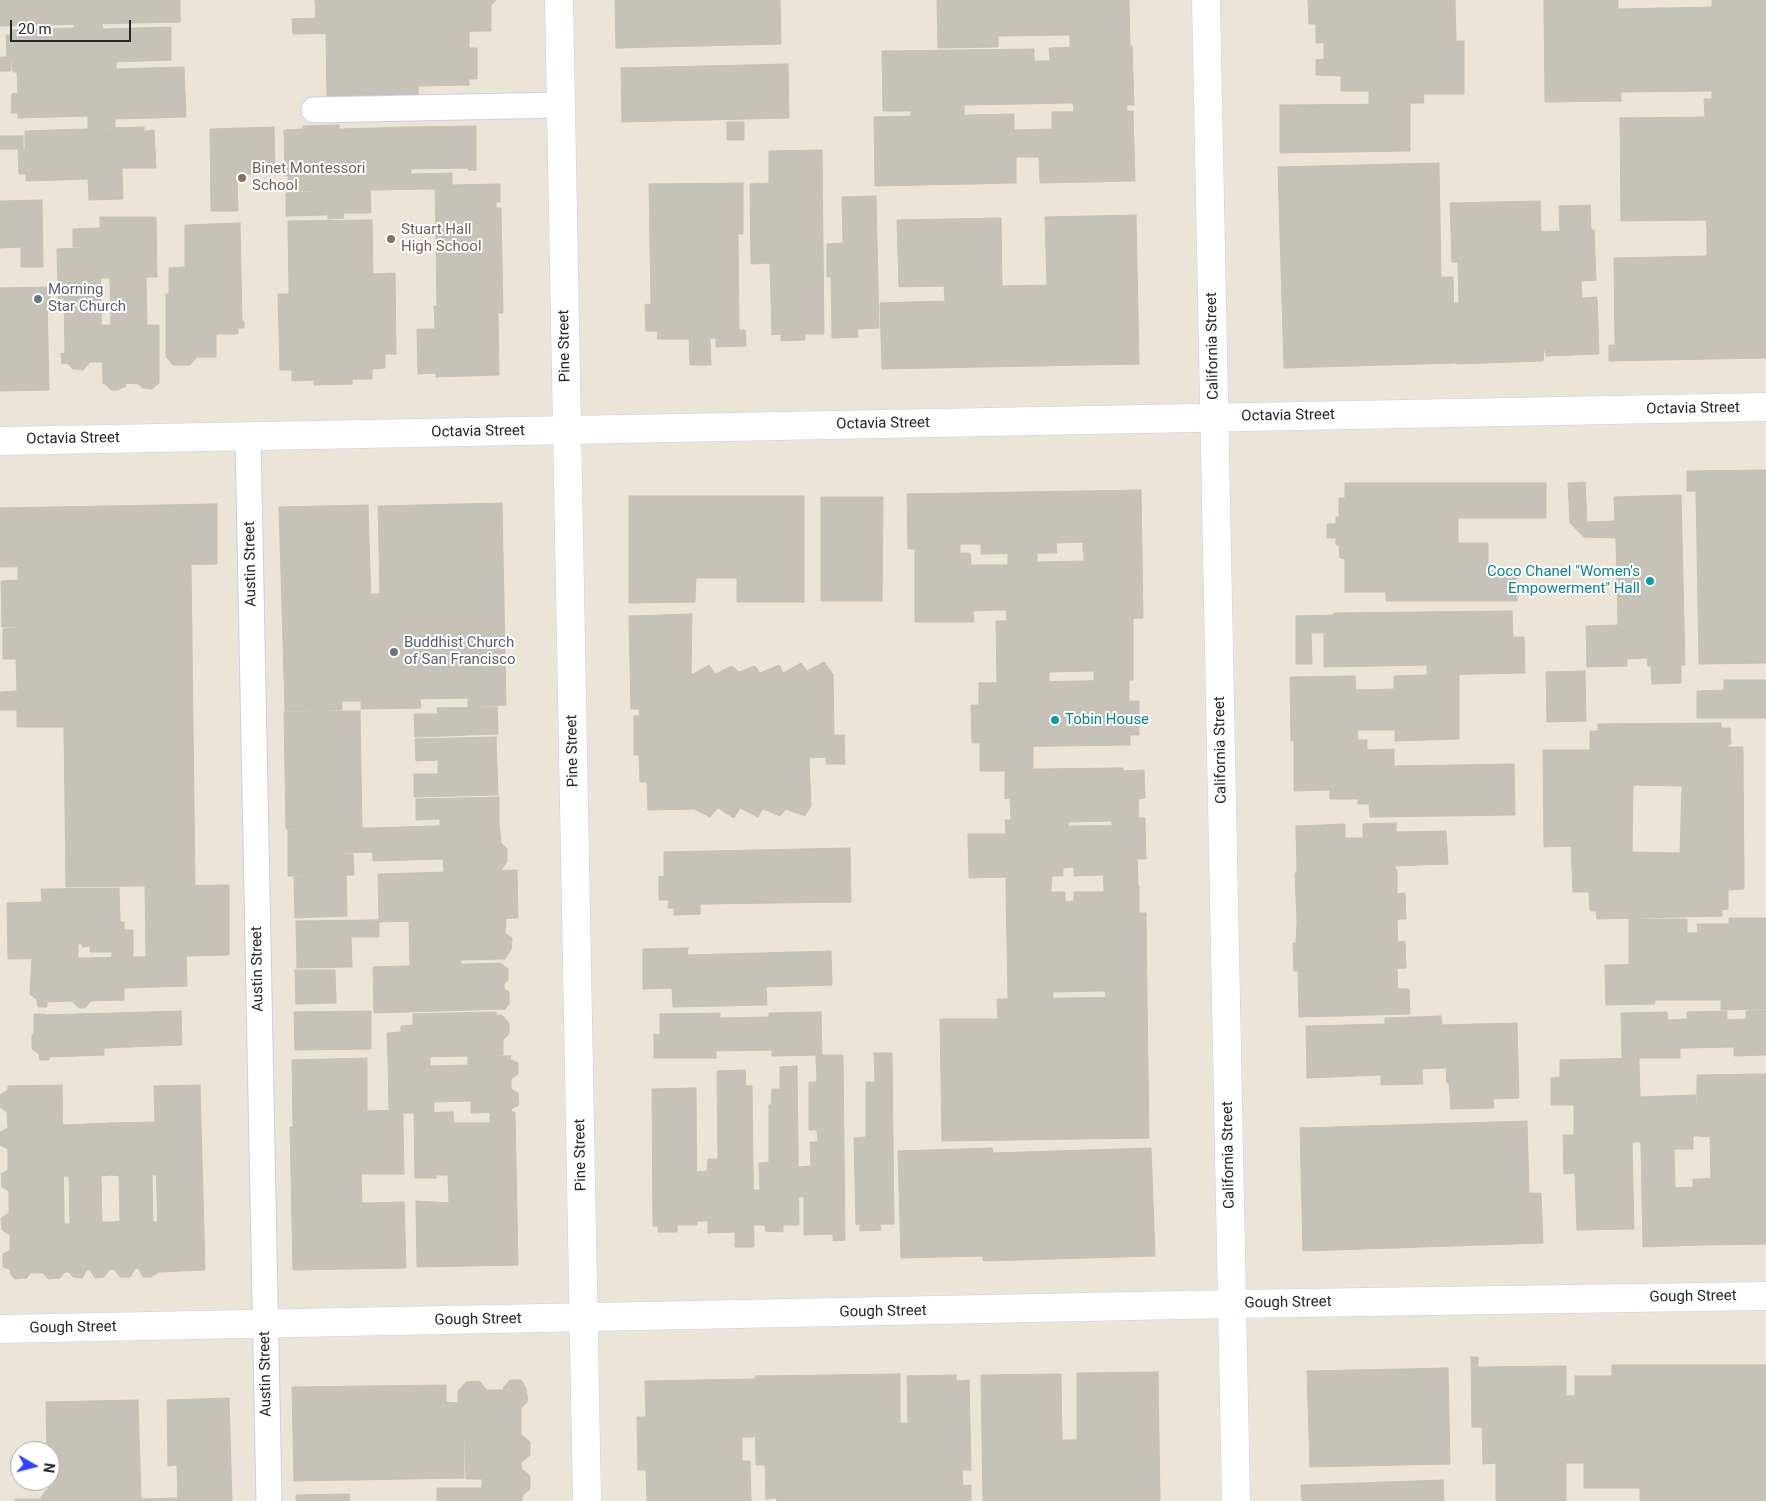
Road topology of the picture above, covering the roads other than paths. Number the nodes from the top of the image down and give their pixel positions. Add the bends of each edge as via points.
1 (559, 0) edge
2 (1206, 0) edge
3 (561, 105) junction
4 (314, 110) dead end
5 (1766, 407) edge
6 (1215, 418) junction
7 (567, 430) junction
8 (248, 436) junction
9 (0, 441) edge
10 (1766, 1296) edge
11 (1232, 1304) junction
12 (584, 1318) junction
13 (266, 1324) junction
14 (0, 1329) edge
15 (269, 1501) edge
16 (587, 1501) edge
17 (1236, 1501) edge

1 - 3 street, Pine Street
2 - 6 street, California Street
3 - 4 lane
3 - 7 street, Pine Street
5 - 6 street, Octavia Street
6 - 7 street, Octavia Street
6 - 11 street, California Street
7 - 8 street, Octavia Street
7 - 12 street, Pine Street
8 - 9 street, Octavia Street
8 - 13 lane, Austin Street
10 - 11 street, Gough Street
11 - 12 street, Gough Street
11 - 17 street, California Street
12 - 13 street, Gough Street
12 - 16 street, Pine Street
13 - 14 street, Gough Street
13 - 15 lane, Austin Street

